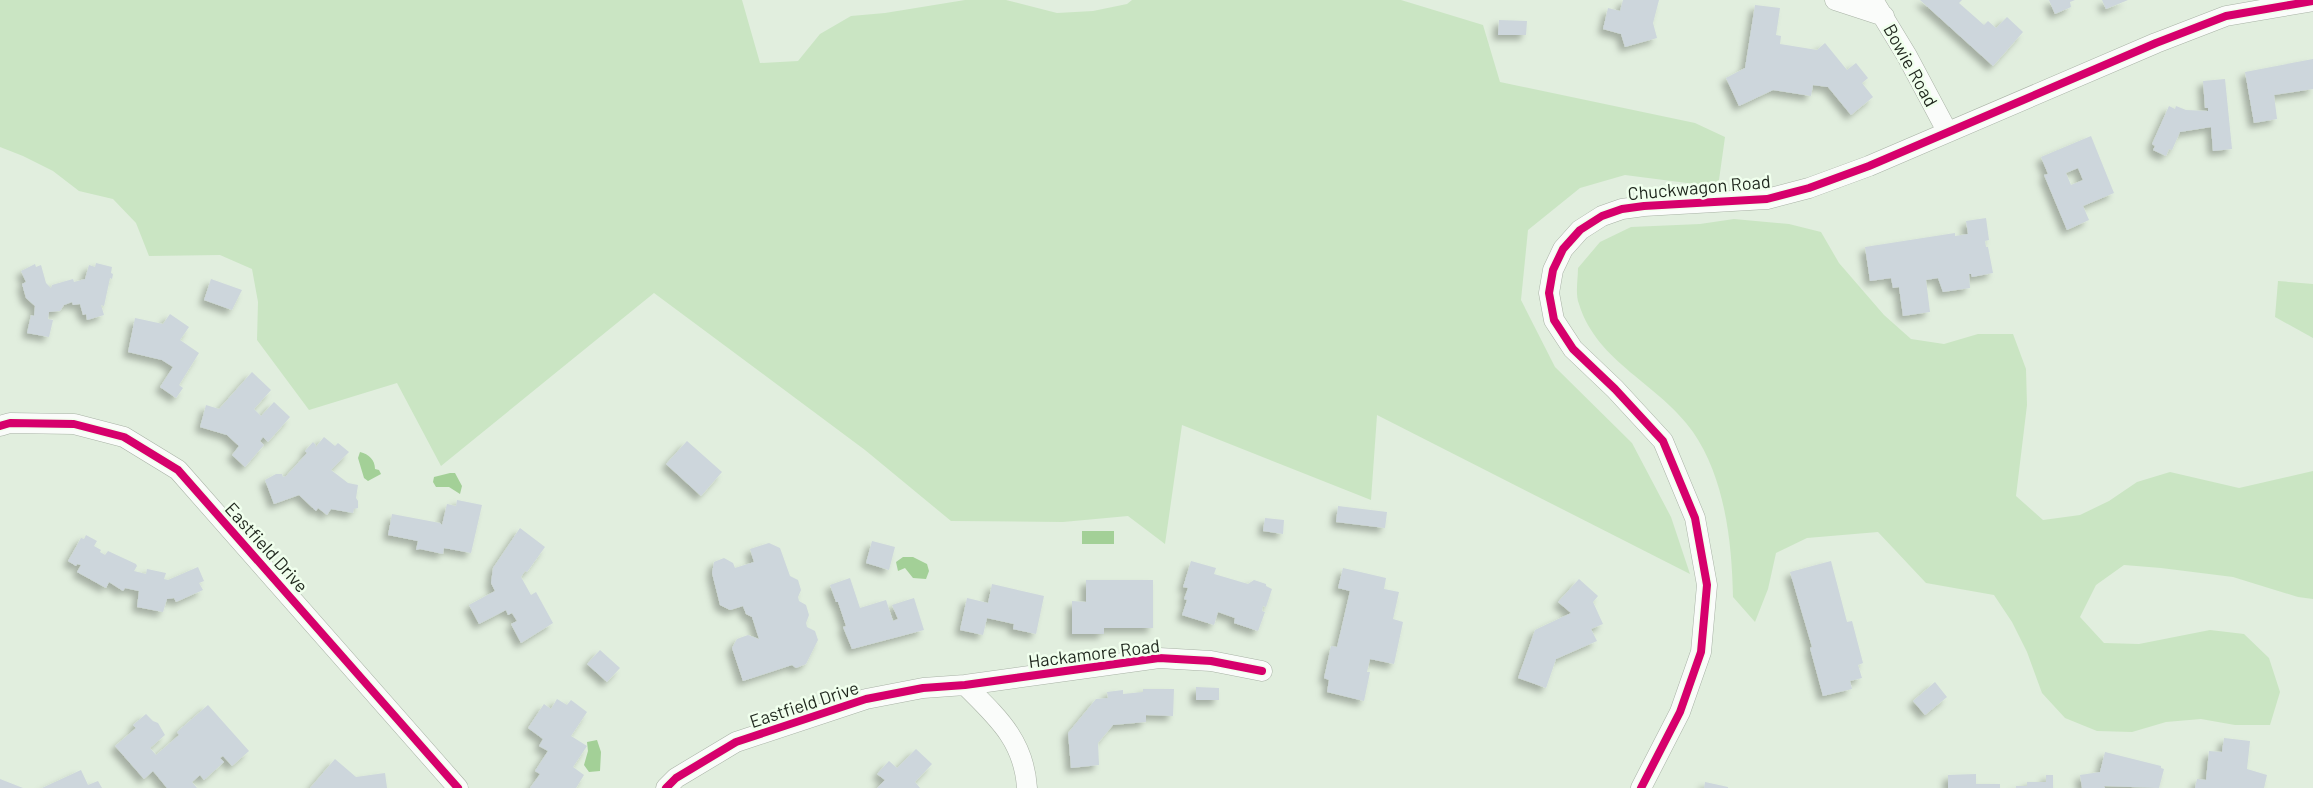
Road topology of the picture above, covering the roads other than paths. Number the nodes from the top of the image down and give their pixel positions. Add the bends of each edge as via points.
1 (1835, 0) edge
2 (2313, 2) edge
3 (1878, 8) edge
4 (1947, 131) junction
5 (0, 426) edge
6 (1262, 671) dead end
7 (965, 685) junction
8 (458, 788) edge
9 (666, 788) edge
10 (1027, 788) edge
11 (1641, 788) edge

1 - 3 street
2 - 4 street, Chuckwagon Road via 2226,16
3 - 4 street, Bowie Road
4 - 11 street, Chuckwagon Road via 1869,166 1767,199 1622,209 1580,230 1563,249 1549,293 1554,320 1573,349 1663,441 1695,518 1707,585 1701,652 1680,712
5 - 8 street, Eastfield Drive via 84,426 124,437 178,470
6 - 7 street, Hackamore Road via 1211,661 1159,658
7 - 9 street, Eastfield Drive via 866,699 796,720 736,741
7 - 10 street via 1017,744 1026,767

